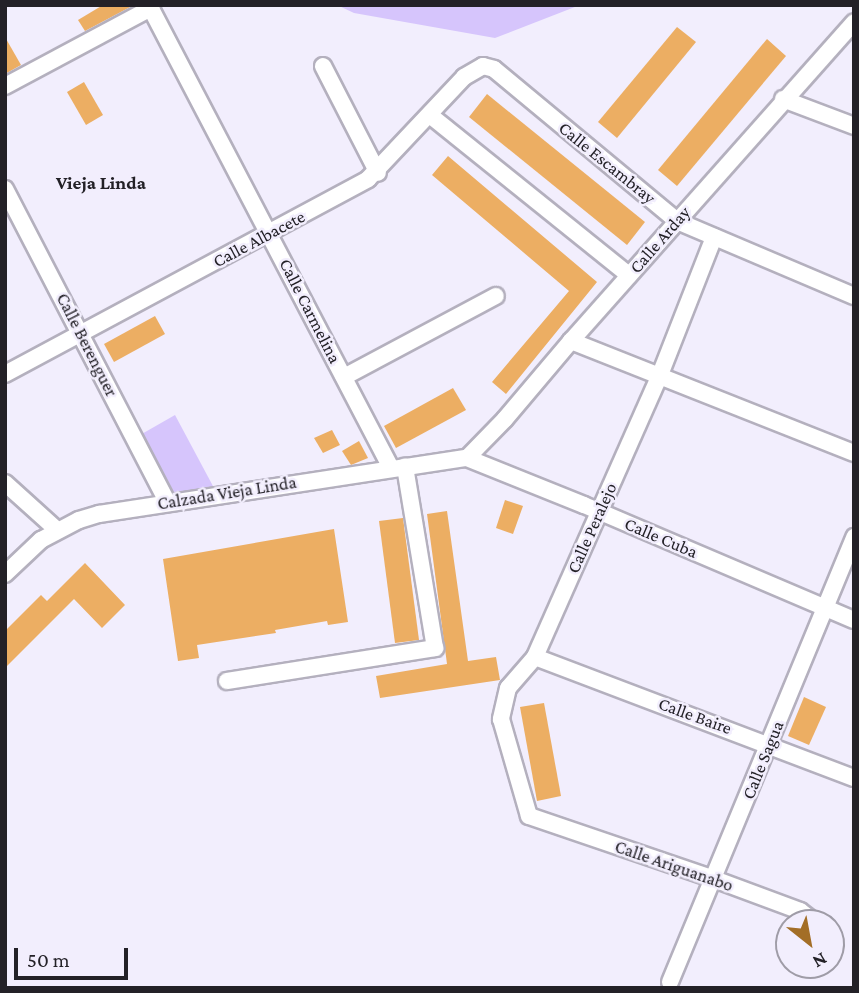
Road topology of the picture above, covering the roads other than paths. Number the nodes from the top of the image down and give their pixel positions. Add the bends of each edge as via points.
1 (150, 7) edge
2 (854, 22) edge
3 (323, 66) dead end
4 (483, 66) joint
5 (5, 86) edge
6 (783, 99) junction
7 (431, 116) junction
8 (854, 126) edge
9 (378, 173) junction
10 (5, 188) edge
11 (677, 221) junction
12 (270, 234) junction
13 (714, 237) junction
14 (629, 275) junction
15 (496, 296) dead end
16 (854, 296) edge
17 (81, 333) junction
18 (571, 341) junction
19 (5, 374) edge
20 (344, 377) junction
21 (659, 377) junction
22 (854, 453) edge
23 (467, 458) junction
24 (398, 467) junction
25 (5, 483) edge
26 (167, 502) junction
27 (599, 512) junction
28 (57, 530) junction
29 (854, 537) edge
30 (5, 574) edge
31 (825, 610) junction
32 (854, 620) edge
33 (535, 657) junction
34 (227, 681) dead end
35 (769, 743) junction
36 (854, 778) edge
37 (529, 816) joint
38 (714, 878) junction
39 (795, 909) edge
40 (670, 982) dead end

1 - 5 street
1 - 12 street, Calle Carmelina
2 - 6 street, Calle Arday
3 - 9 street
4 - 7 street, Calle Albacete via 464,77
4 - 11 street, Calle Escambray via 494,69
6 - 8 street
6 - 11 street, Calle Arday
7 - 9 street, Calle Albacete
7 - 14 street
9 - 12 street, Calle Albacete
10 - 17 street, Calle Berenguer
11 - 13 street, Calle Escambray
11 - 14 street, Calle Arday
12 - 17 street, Calle Albacete
12 - 20 street, Calle Carmelina
13 - 16 street, Calle Escambray
13 - 21 street, Calle Peralejo
14 - 18 street, Calle Arday
15 - 20 street
17 - 19 street, Calle Albacete
17 - 26 street, Calle Berenguer
18 - 21 street
18 - 23 street, Calle Arday
20 - 24 street, Calle Carmelina
21 - 22 street
21 - 27 street, Calle Peralejo
23 - 24 street, Calzada Vieja Linda
23 - 27 street, Calle Cuba
24 - 26 street, Calzada Vieja Linda
24 - 34 street, Calle Carmelina via 435,648
25 - 28 street
26 - 28 street, Calzada Vieja Linda via 99,514
27 - 31 street, Calle Cuba
27 - 33 street, Calle Peralejo
28 - 30 street, Calzada Vieja Linda
29 - 31 street, Calle Sagua
31 - 32 street, Calle Cuba
31 - 35 street, Calle Sagua
33 - 35 street, Calle Baire
33 - 37 street, Calle Peralejo via 508,688 501,719
35 - 36 street, Calle Baire
35 - 38 street, Calle Sagua
37 - 38 street, Calle Ariguanabo
38 - 39 street, Calle Ariguanabo
38 - 40 street, Calle Sagua

